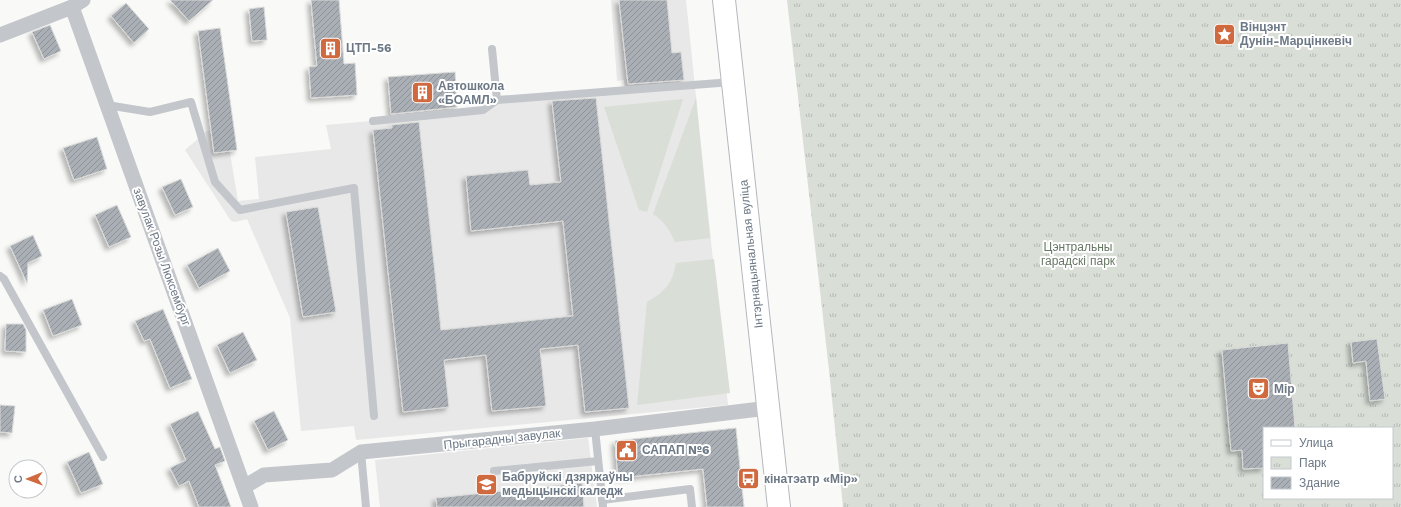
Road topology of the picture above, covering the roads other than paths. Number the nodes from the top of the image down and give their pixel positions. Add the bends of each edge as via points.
1 (724, 0) edge
2 (78, 4) edge
3 (0, 35) edge
4 (492, 49) dead end
5 (733, 82) junction
6 (497, 100) junction
7 (107, 105) junction
8 (373, 121) dead end
9 (0, 276) edge
10 (768, 408) junction
11 (374, 416) dead end
12 (595, 429) junction
13 (361, 452) junction
14 (103, 457) dead end
15 (598, 461) junction
16 (494, 471) dead end
17 (244, 487) junction
18 (603, 503) edge
19 (251, 507) edge
20 (366, 507) edge
21 (692, 507) edge
22 (779, 507) edge

1 - 5 main road, Інтэрнацыянальная вуліца
2 - 3 street
2 - 7 street, завулак Розы Люксембург
4 - 6 lane
5 - 6 lane
5 - 10 main road, Інтэрнацыянальная вуліца
6 - 8 lane via 483,110
7 - 11 lane via 150,112 192,102 215,182 240,210 354,188
7 - 17 street, завулак Розы Люксембург
9 - 14 lane via 8,286
10 - 12 street, Прыгарадны завулак
10 - 22 main road, Інтэрнацыянальная вуліца
12 - 13 street, Прыгарадны завулак
12 - 15 lane
13 - 17 street, Прыгарадны завулак via 332,470 264,475
13 - 20 lane
15 - 16 lane
15 - 18 lane
17 - 19 street, завулак Розы Люксембург
18 - 21 lane via 690,489

